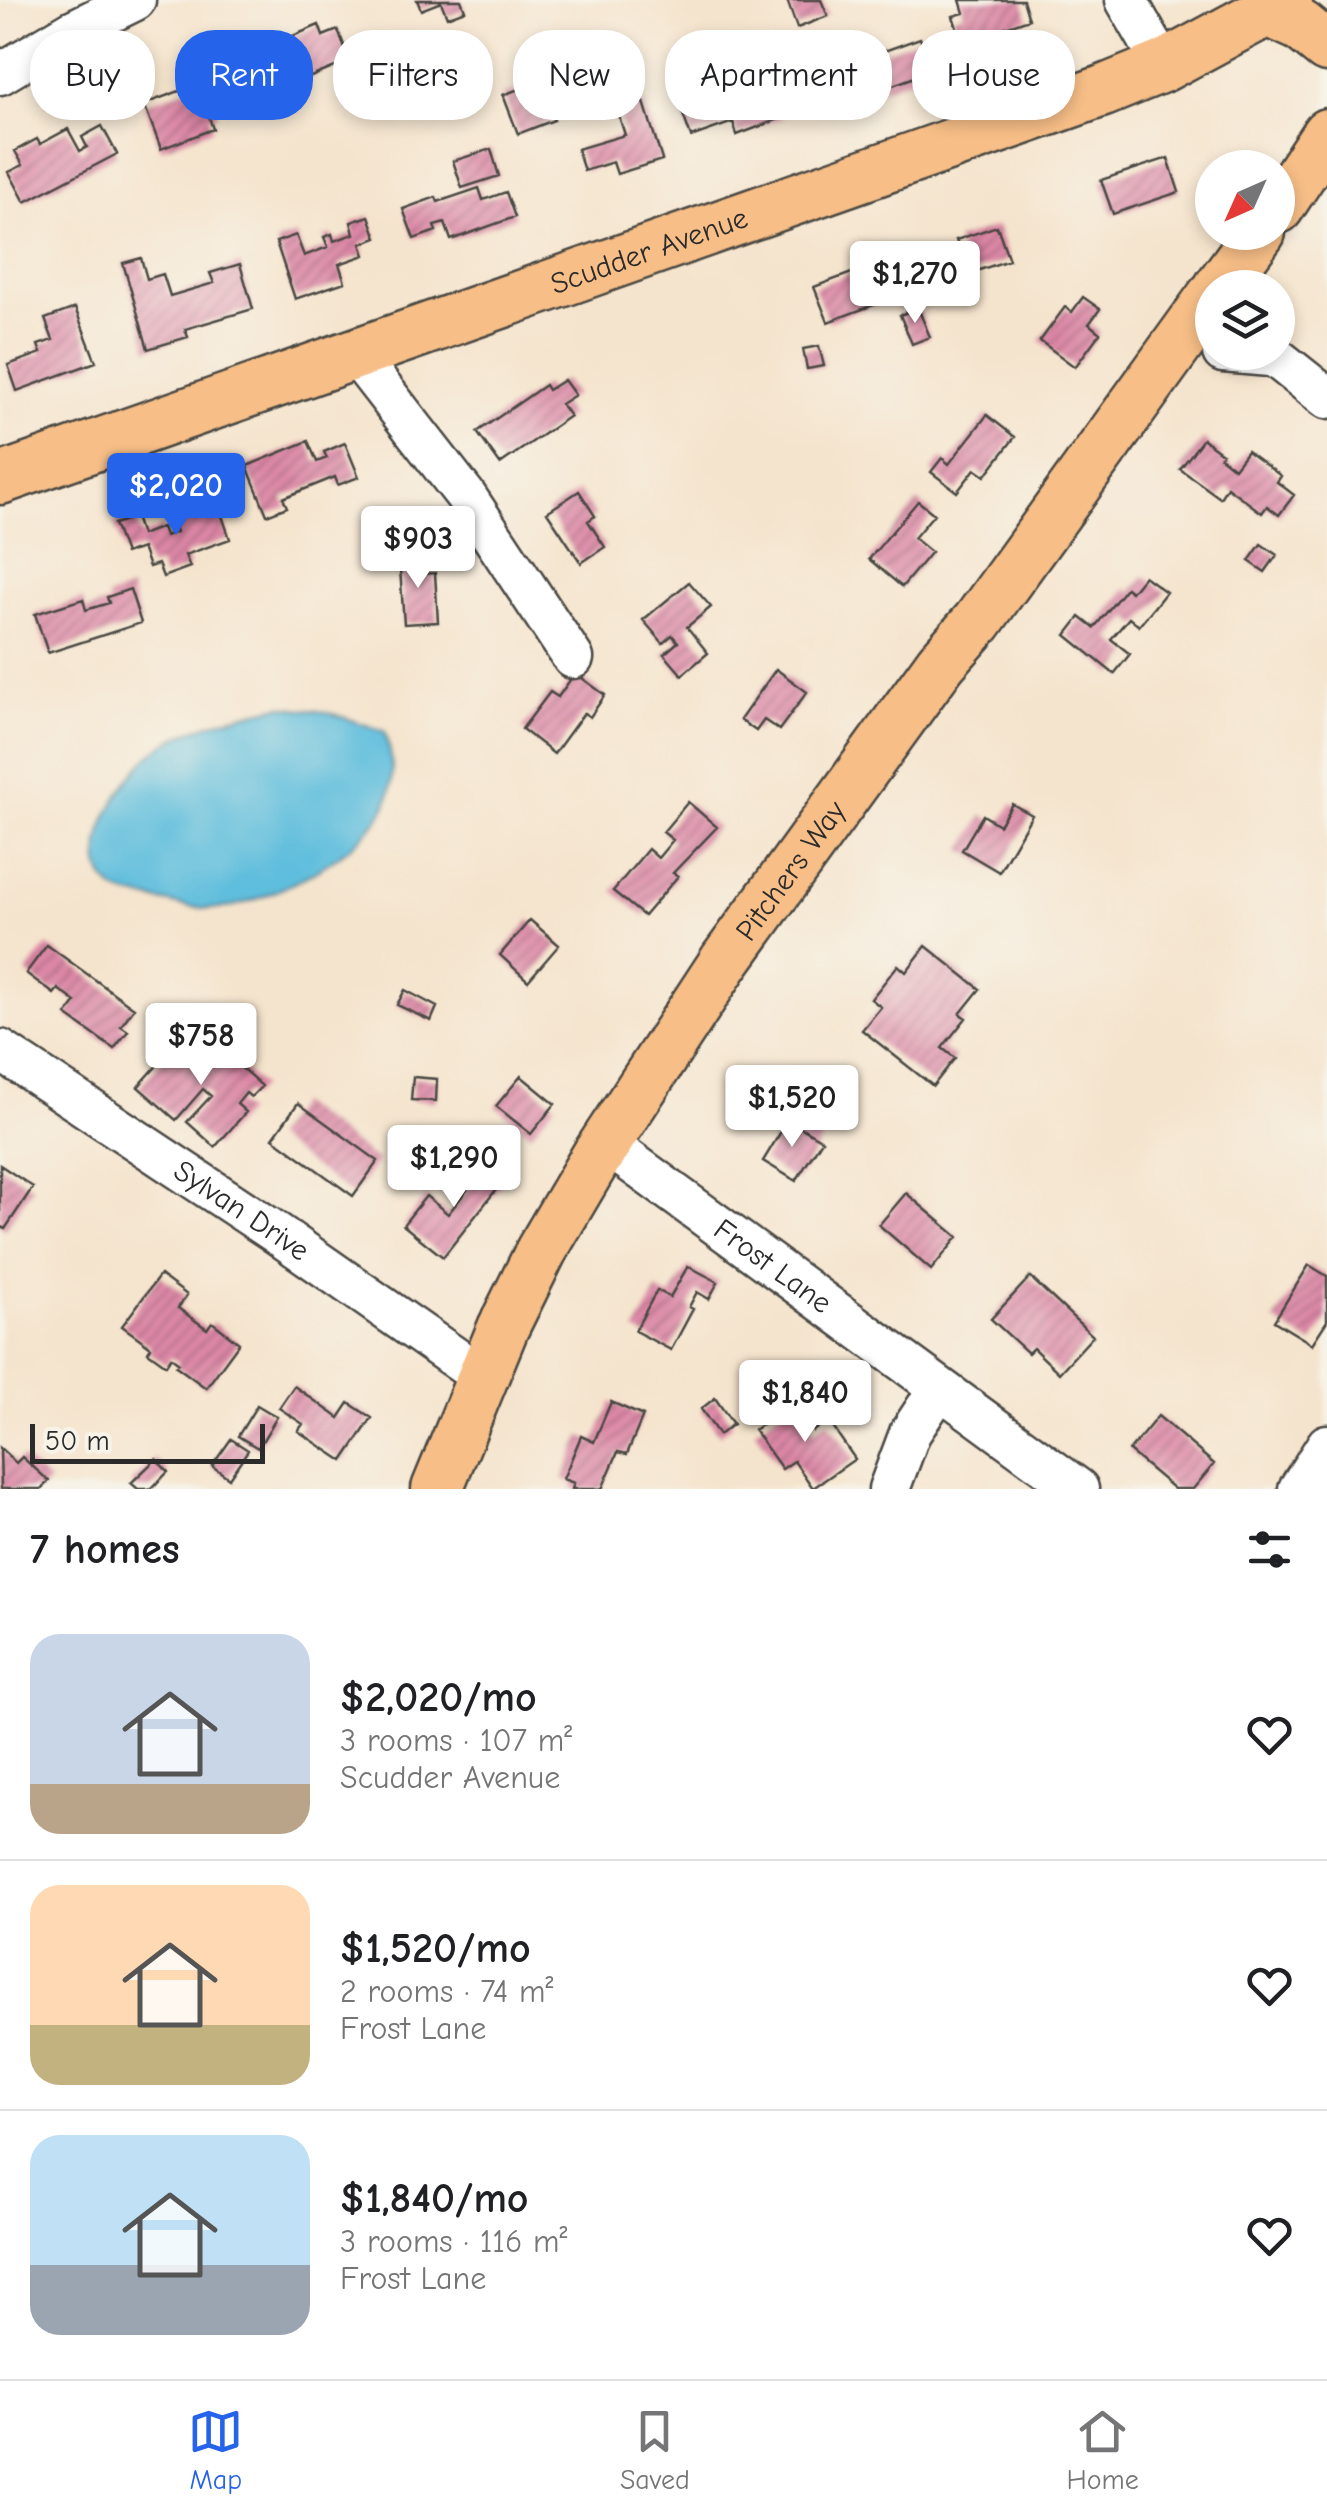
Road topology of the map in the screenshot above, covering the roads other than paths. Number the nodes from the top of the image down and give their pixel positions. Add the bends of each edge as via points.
1 (135, 0) edge
2 (1126, 0) edge
3 (1277, 6) edge
4 (1327, 47) edge
5 (1164, 66) junction
6 (0, 74) edge
7 (1327, 134) edge
8 (1295, 182) edge
9 (1193, 350) edge
10 (356, 355) junction
11 (1290, 370) edge
12 (1327, 398) edge
13 (0, 479) edge
14 (573, 658) dead end
15 (0, 1050) edge
16 (605, 1142) junction
17 (482, 1376) junction
18 (939, 1389) junction
19 (1327, 1444) edge
20 (437, 1489) edge
21 (889, 1489) edge
22 (1078, 1489) edge
23 (1299, 1489) edge

1 - 6 street
2 - 5 street
3 - 4 main road
3 - 5 main road, Scudder Avenue
5 - 10 main road, Scudder Avenue
7 - 8 main road
9 - 16 main road, Pitchers Way via 941,663 725,961
10 - 13 main road, Scudder Avenue
10 - 14 street via 465,495
11 - 12 street
15 - 17 street, Sylvan Drive
16 - 17 main road, Pitchers Way via 541,1251
16 - 18 street, Frost Lane
17 - 20 main road, Pitchers Way
18 - 21 street via 910,1433
18 - 22 street, Frost Lane
19 - 23 street

